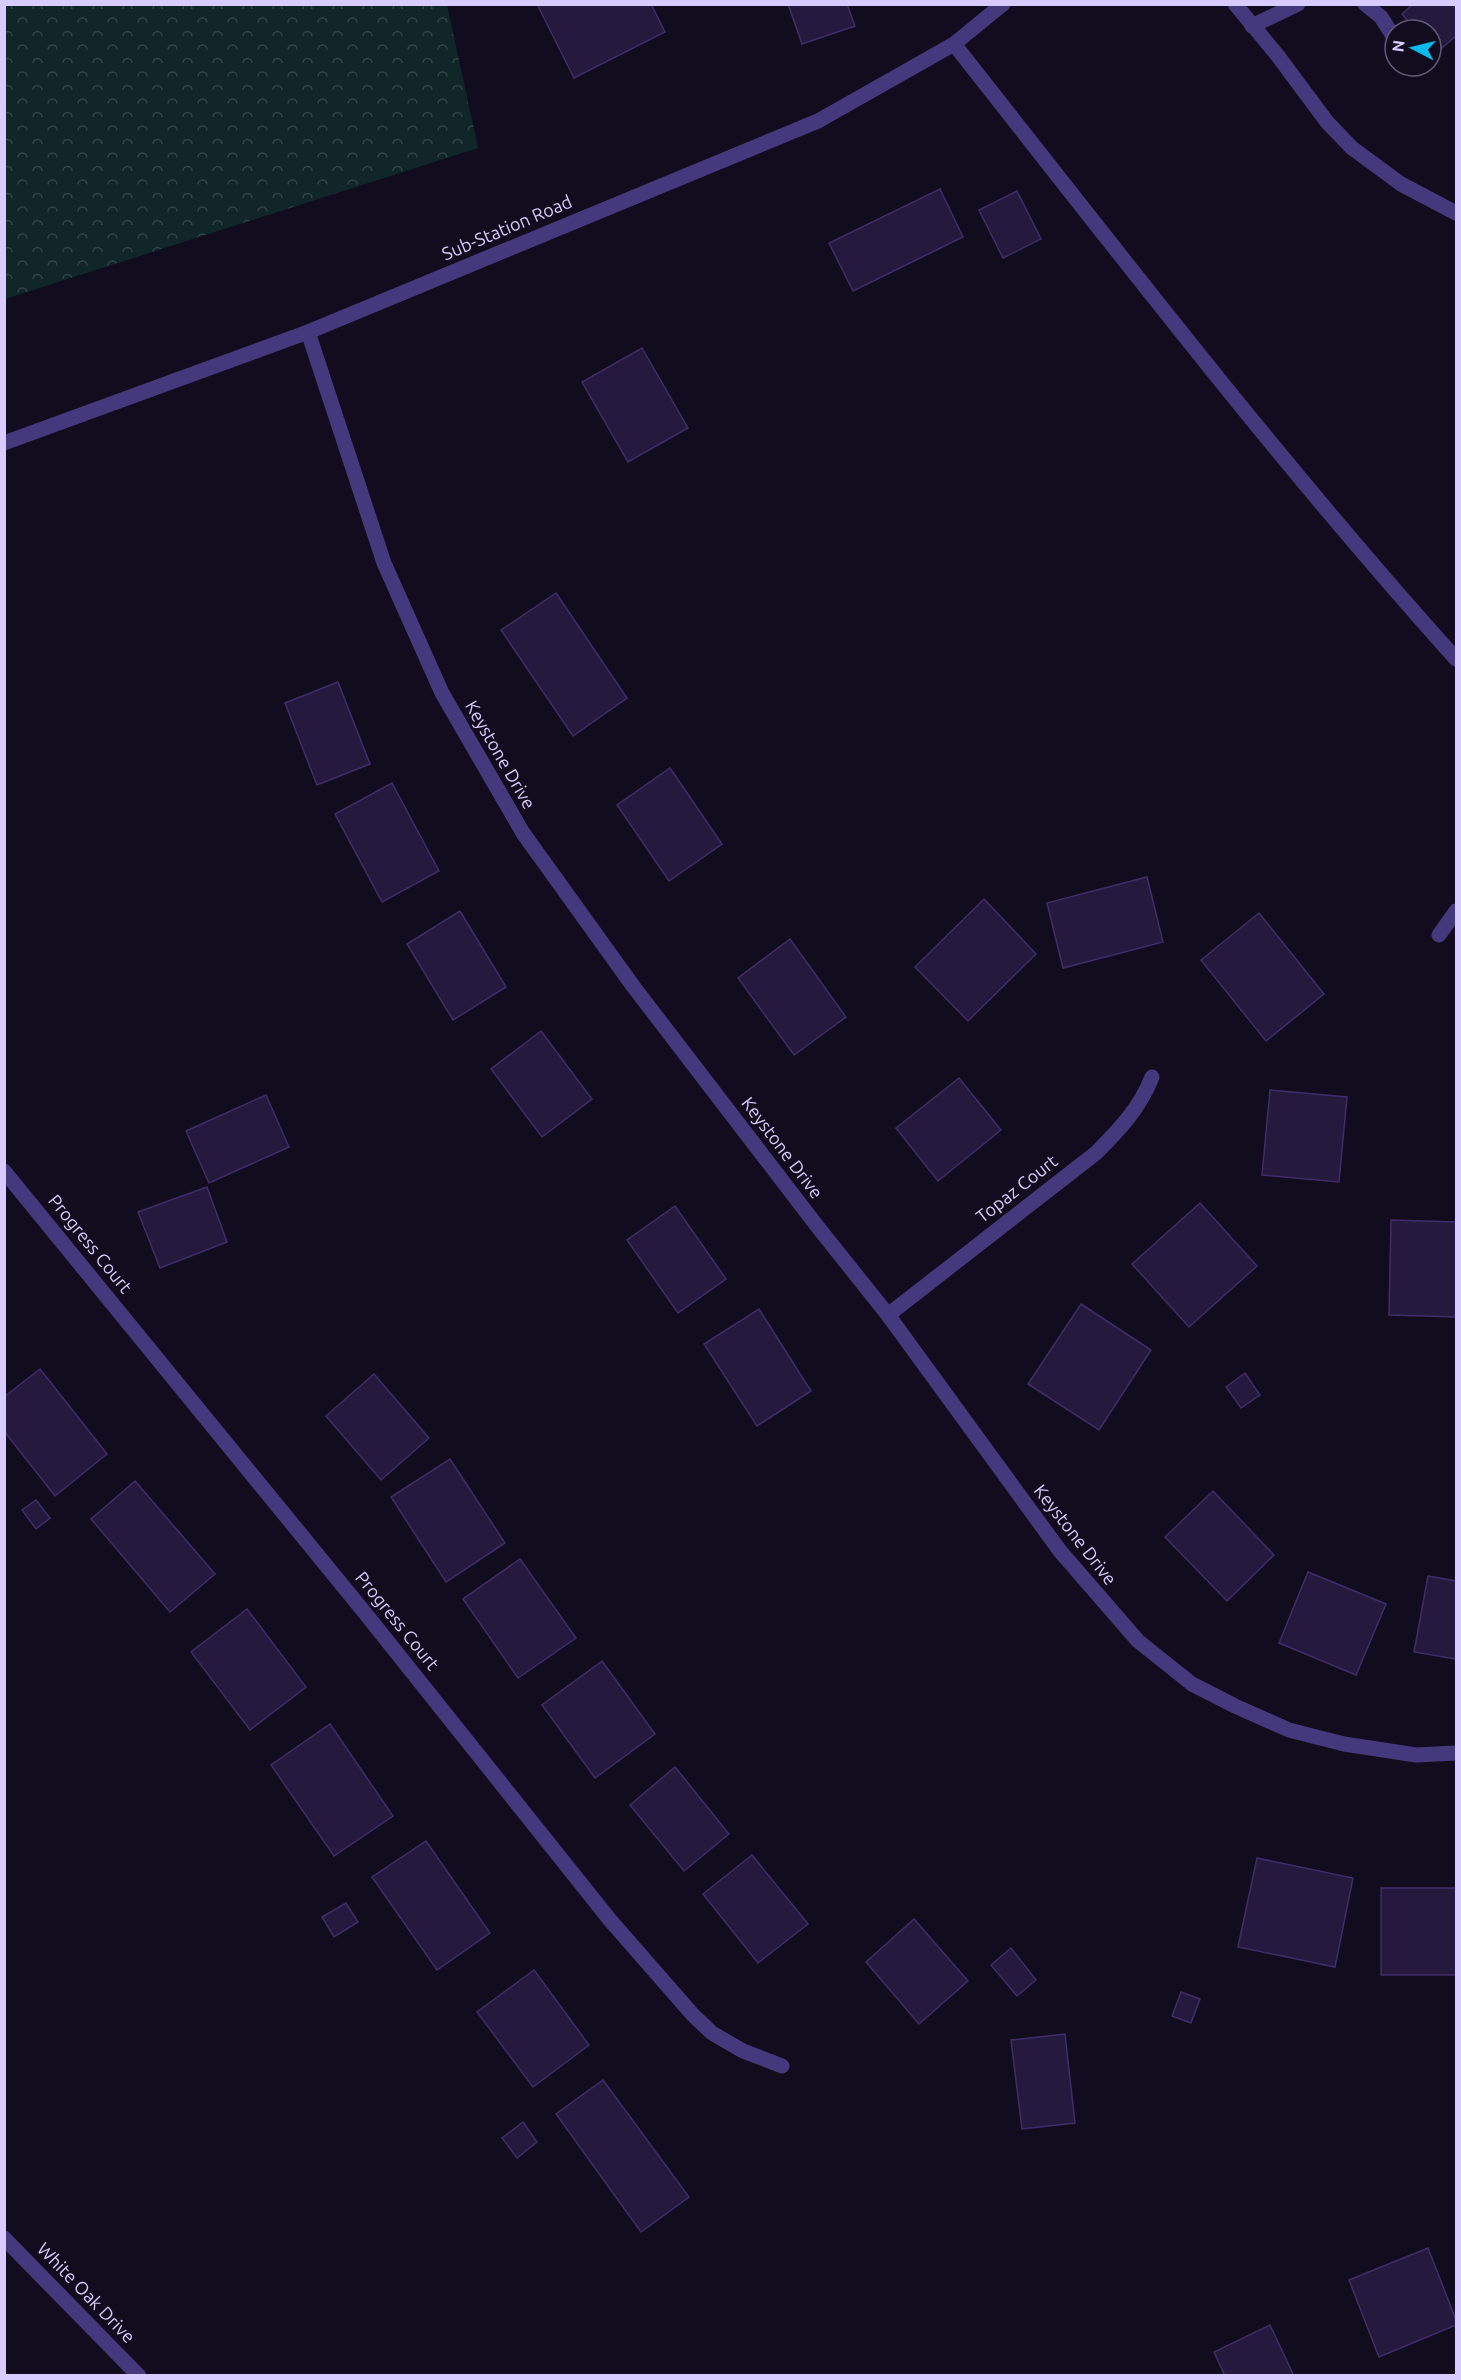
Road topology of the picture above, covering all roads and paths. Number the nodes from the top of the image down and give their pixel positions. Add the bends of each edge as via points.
1 (1003, 4) edge
2 (1235, 4) edge
3 (1298, 4) edge
4 (1365, 4) edge
5 (1383, 20) edge
6 (1252, 26) junction
7 (954, 44) junction
8 (1456, 213) edge
9 (308, 332) junction
10 (4, 443) edge
11 (1456, 659) edge
12 (1456, 910) edge
13 (1439, 935) dead end
14 (1152, 1077) dead end
15 (4, 1171) edge
16 (888, 1315) junction
17 (1456, 1753) edge
18 (782, 2066) dead end
19 (4, 2238) edge
20 (139, 2376) edge

1 - 7 street, Sub-Station Road
2 - 6 street
3 - 6 street
4 - 5 street
6 - 8 street via 1352,148 1401,184
7 - 9 street, Sub-Station Road via 818,121
7 - 11 street via 1214,373
9 - 10 street, Sub-Station Road
9 - 16 street, Keystone Drive via 384,563 442,693 523,833 633,986
12 - 13 street
14 - 16 street, Topaz Court via 1146,1093 1124,1124 1096,1153
15 - 18 street, Progress Court via 610,1920 712,2033 743,2051
16 - 17 street, Keystone Drive via 1060,1551 1138,1641 1192,1684 1289,1730 1416,1755
19 - 20 street, White Oak Drive

